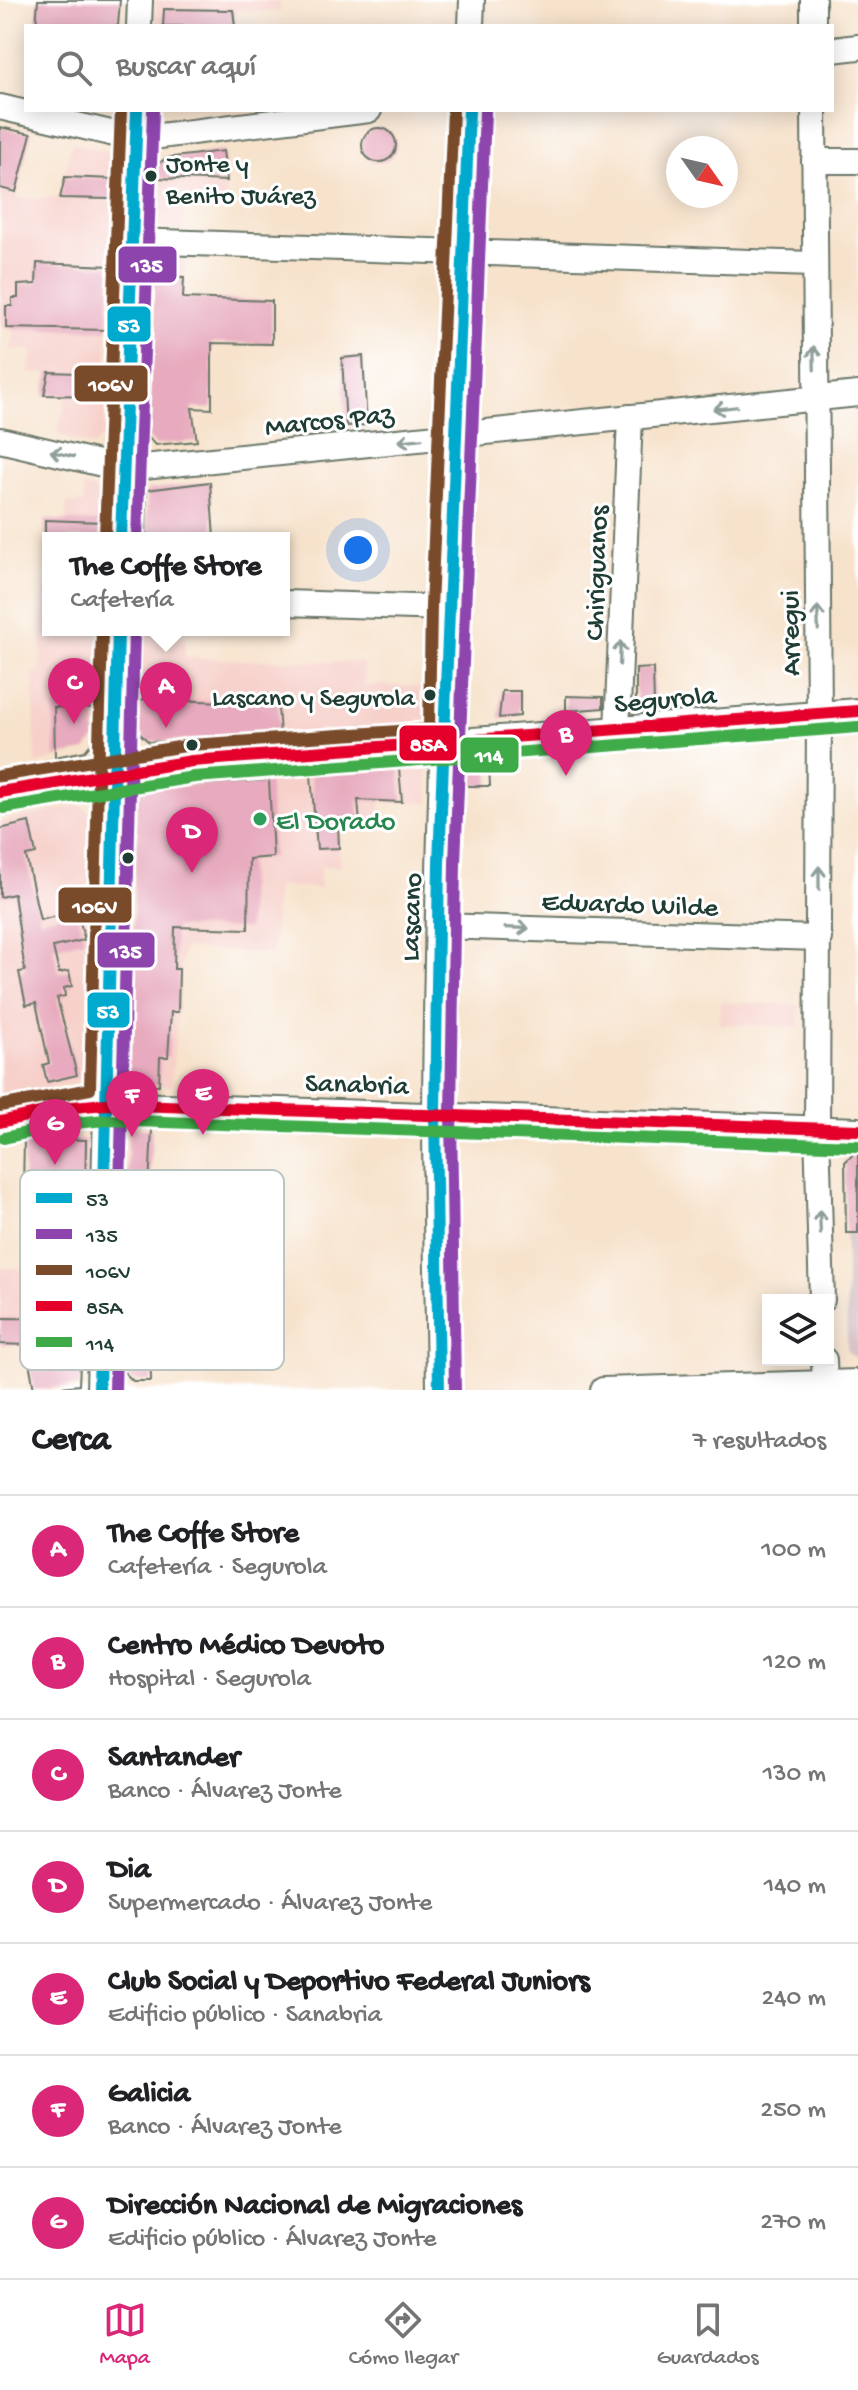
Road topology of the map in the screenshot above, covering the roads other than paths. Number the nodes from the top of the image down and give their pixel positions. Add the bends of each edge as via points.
1 (140, 0) edge
2 (472, 0) edge
3 (813, 0) edge
4 (139, 24) edge
5 (471, 24) edge
6 (813, 24) edge
7 (858, 47) edge
8 (834, 50) edge
9 (0, 107) edge
10 (137, 112) edge
11 (353, 112) edge
12 (469, 112) edge
13 (814, 112) edge
14 (136, 139) junction
15 (814, 161) junction
16 (858, 161) edge
17 (133, 241) junction
18 (463, 252) junction
19 (813, 264) junction
20 (858, 394) edge
21 (815, 399) junction
22 (630, 417) junction
23 (455, 435) junction
24 (0, 440) edge
25 (124, 469) junction
26 (121, 532) edge
27 (290, 603) edge
28 (447, 608) junction
29 (118, 636) edge
30 (858, 711) edge
31 (819, 714) junction
32 (617, 731) junction
33 (445, 744) junction
34 (115, 771) junction
35 (0, 775) edge
36 (42, 785) junction
37 (0, 792) edge
38 (439, 926) junction
39 (819, 938) junction
40 (106, 1104) junction
41 (435, 1114) junction
42 (0, 1122) edge
43 (817, 1130) junction
44 (858, 1130) edge
45 (104, 1170) edge
46 (822, 1294) edge
47 (99, 1370) edge
48 (825, 1378) edge
49 (858, 1382) edge
50 (99, 1390) edge
51 (439, 1390) edge
52 (603, 1390) edge

1 - 4 street
2 - 5 street
3 - 6 street
7 - 8 street
9 - 14 street
10 - 14 street
11 - 14 street
12 - 18 street, Lascano
13 - 15 street, Arregui
14 - 17 street
15 - 16 street
15 - 19 street, Arregui
17 - 18 street
17 - 25 street
18 - 19 street
18 - 23 street, Lascano
21 -> 19 street, Arregui
20 - 21 street, Marcos Paz
21 -> 22 street, Marcos Paz
31 -> 21 street, Arregui
22 - 23 street, Marcos Paz
32 -> 22 street, Chiriguanos
23 -> 25 street, Marcos Paz
23 - 28 street, Lascano
25 -> 24 street, Marcos Paz
25 - 26 street
27 - 28 street
28 - 33 street, Lascano
29 - 34 street
30 - 31 street, Segurola
31 - 32 street, Segurola
39 -> 31 street, Arregui
32 - 33 street, Segurola
33 - 34 street, Segurola
33 - 38 street, Lascano
34 - 36 street, Segurola
34 - 40 street
35 - 36 street
36 - 37 street, Segurola
38 -> 39 street, Eduardo Wilde
38 - 41 street, Lascano
39 - 43 street, Arregui
40 - 41 street, Sanabria
40 - 42 street, Sanabria
40 - 45 street
41 - 43 street, Sanabria
41 - 51 street, Lascano
43 - 44 street, Sanabria
46 -> 43 street, Arregui
47 - 50 street
48 - 49 street
48 - 52 street

